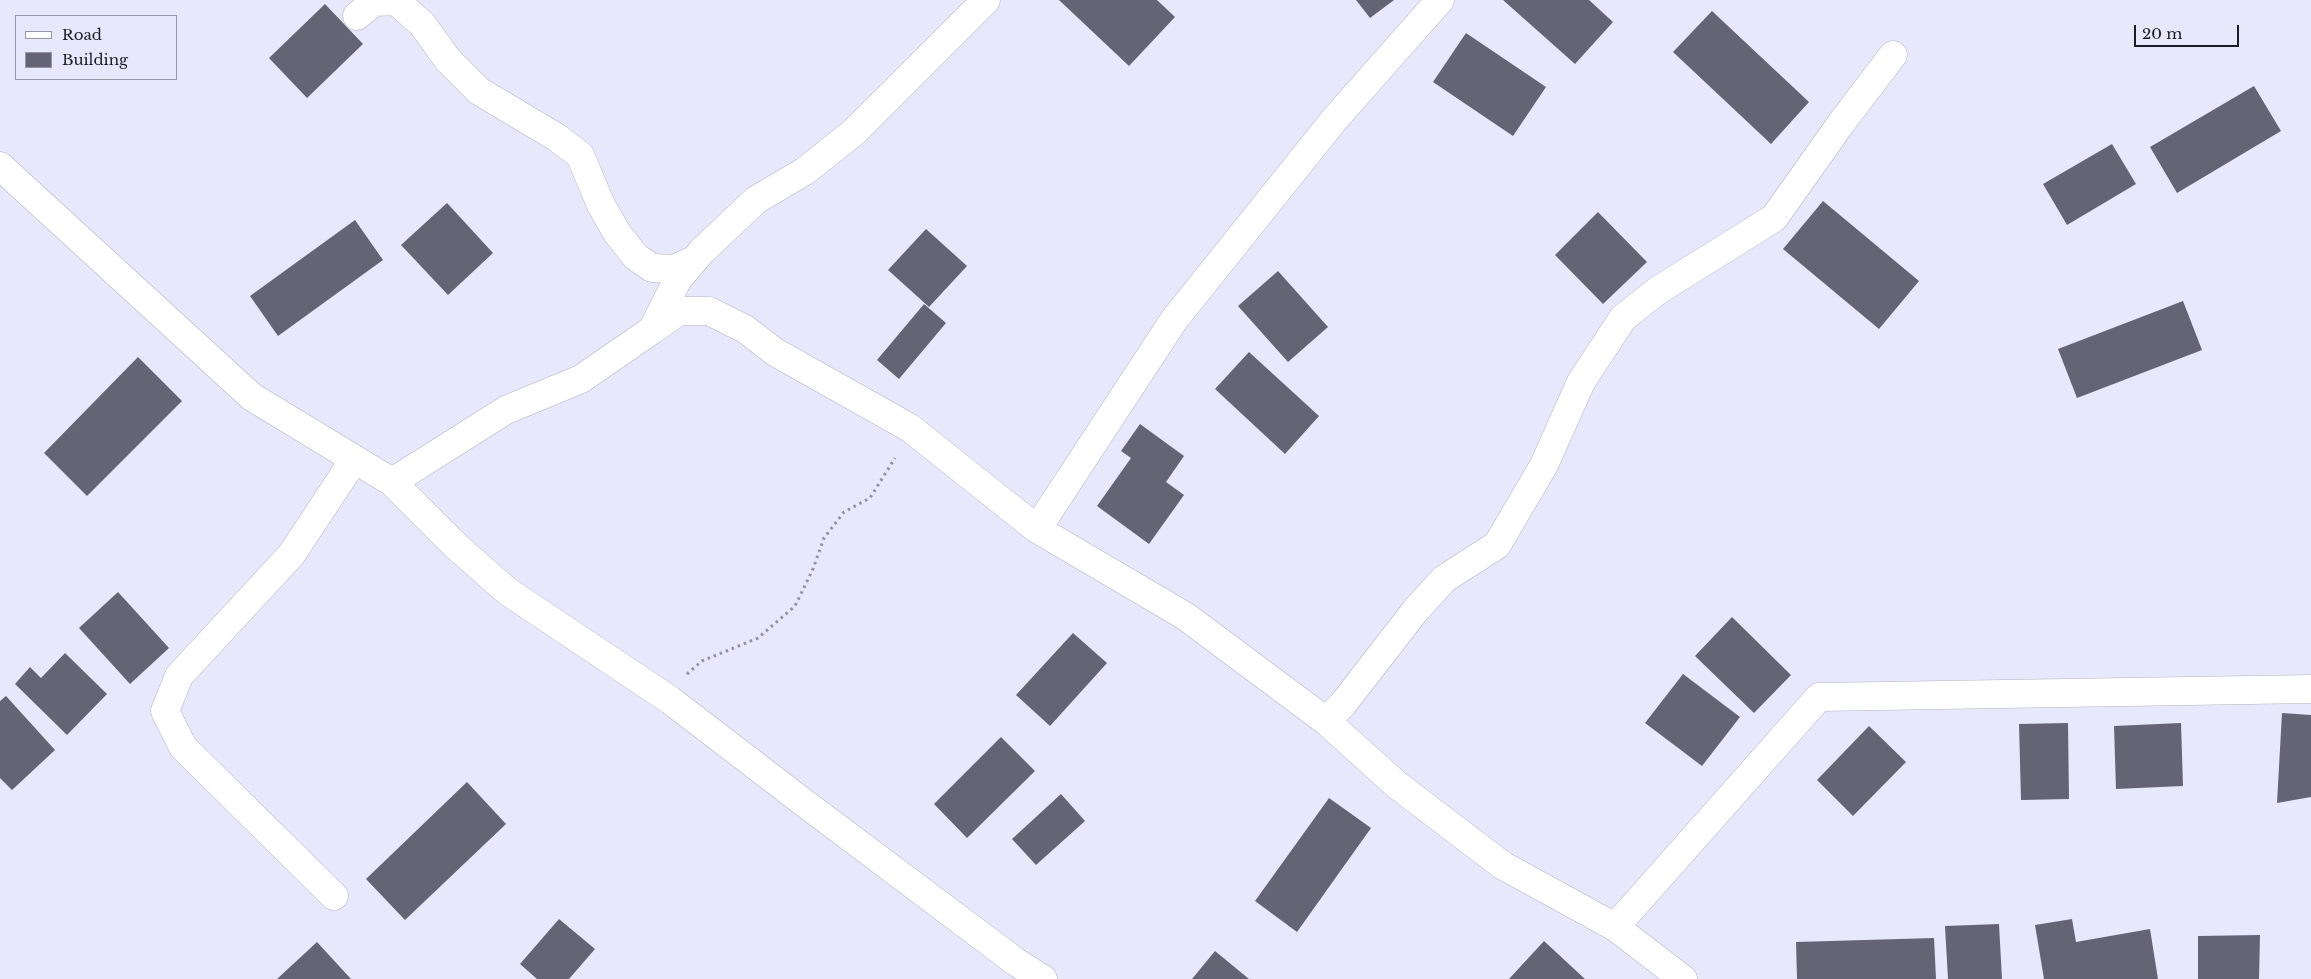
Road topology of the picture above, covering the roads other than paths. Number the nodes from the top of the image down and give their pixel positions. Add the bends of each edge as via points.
1 (986, 0) edge
2 (1440, 0) edge
3 (357, 16) dead end
4 (1893, 55) dead end
5 (0, 166) edge
6 (694, 260) junction
7 (652, 330) junction
8 (354, 460) junction
9 (392, 482) junction
10 (1037, 529) junction
11 (2311, 689) edge
12 (1326, 721) junction
13 (334, 896) dead end
14 (1616, 928) junction
15 (1043, 979) edge
16 (1683, 979) edge

1 - 6 street via 854,132 805,171 756,200
2 - 10 street via 1334,120 1174,320
3 - 6 street via 374,2 396,1 422,24 448,60 479,91 580,155 601,205 636,257 652,268 674,269
4 - 12 street via 1774,218 1657,291 1623,318 1581,382 1544,464 1496,545 1444,579
5 - 8 street via 252,397
6 - 7 street via 678,279
7 - 9 street via 581,379 506,410
7 - 10 street via 679,310 709,311 745,329 776,352 910,428
8 - 9 street
8 - 13 street via 291,555 179,676 165,711 183,747
9 - 15 street via 507,592 670,700 1008,956
10 - 12 street via 1185,616
11 - 14 street via 1819,697
12 - 14 street via 1397,785 1502,865
14 - 16 street

